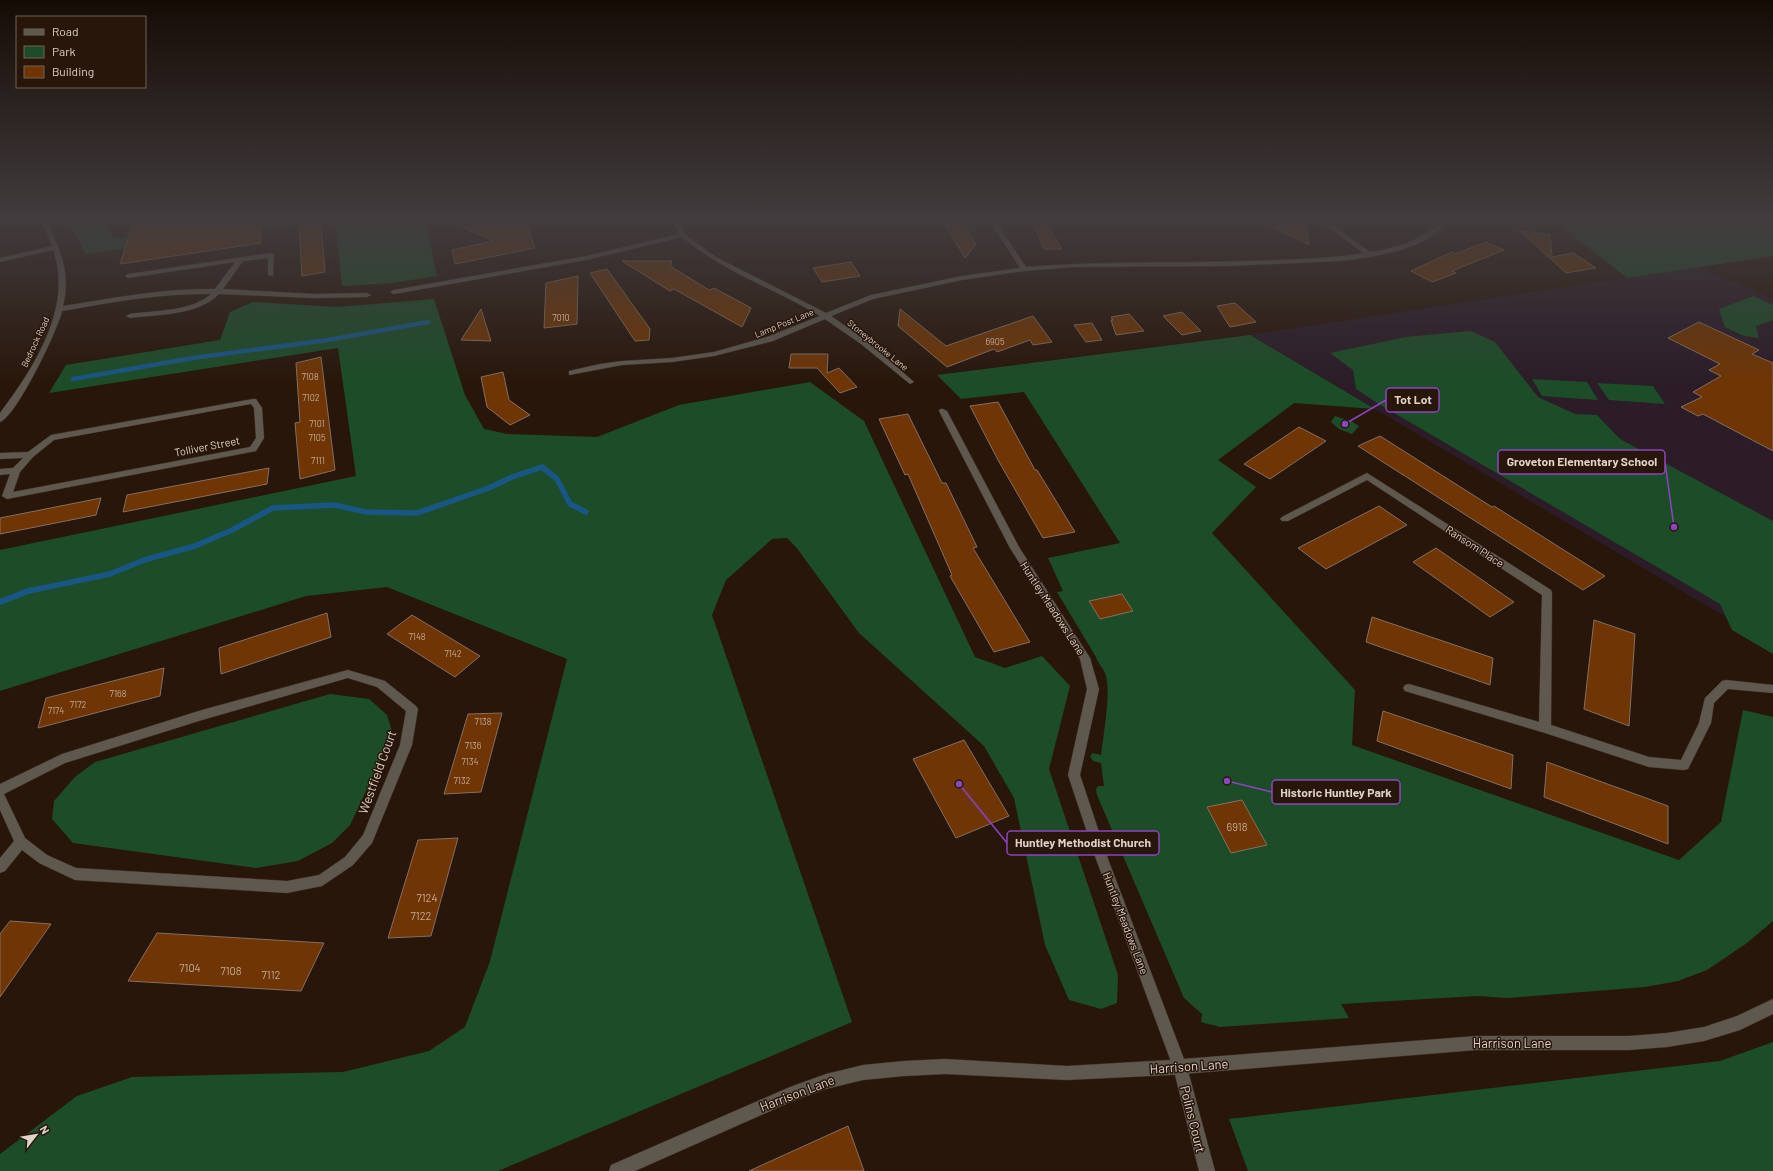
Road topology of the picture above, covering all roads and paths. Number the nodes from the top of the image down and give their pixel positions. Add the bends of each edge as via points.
1 (62, 275) edge
2 (137, 275) edge
3 (229, 275) edge
4 (492, 275) edge
5 (748, 275) edge
6 (985, 275) edge
7 (128, 276) dead end
8 (217, 291) junction
9 (394, 292) dead end
10 (367, 295) dead end
11 (61, 309) junction
12 (130, 316) dead end
13 (825, 316) junction
14 (572, 373) dead end
15 (910, 382) dead end
16 (943, 411) dead end
17 (0, 419) edge
18 (30, 455) junction
19 (0, 456) edge
20 (16, 471) junction
21 (0, 472) edge
22 (1285, 519) dead end
23 (1409, 688) dead end
24 (1773, 689) edge
25 (1545, 728) junction
26 (0, 790) edge
27 (0, 797) edge
28 (21, 842) junction
29 (0, 867) edge
30 (1773, 1006) edge
31 (1180, 1067) junction
32 (618, 1171) edge
33 (1207, 1171) edge

1 - 11 street, Bedrock Road
2 - 7 street
3 - 8 street
4 - 9 street
5 - 13 street, Stoneybrooke Lane
6 - 13 street, Lamp Post Lane via 895,291 856,302
8 - 10 street via 314,296
8 - 11 street via 137,296
8 - 12 street via 197,306
11 - 17 street, Bedrock Road via 32,371
13 - 14 street, Lamp Post Lane via 770,339 714,354 622,363
13 - 15 street, Stoneybrooke Lane via 868,345
16 - 31 street, Huntley Meadows Lane via 1015,548 1085,658 1093,689 1074,775 1102,859
18 - 19 street
18 - 20 street, Tolliver Street
18 - 20 street, Tolliver Street via 51,438 254,401 258,408 260,438 253,449 242,452 7,496
20 - 21 street
22 - 25 street, Ransom Place via 1367,476 1547,593
23 - 25 street
24 - 25 street via 1726,684 1709,701 1705,723 1684,765 1649,762
26 - 28 street, Westfield Court via 62,760 202,715 348,674 380,684 412,709 406,745 368,839 349,861 322,880 287,887 75,874 43,859
27 - 28 street, Westfield Court
28 - 29 street
30 - 31 street, Harrison Lane via 1754,1018 1732,1027 1668,1039 1608,1043 1480,1042
31 - 32 street, Harrison Lane via 1062,1074 966,1067 882,1070 843,1075 806,1087
31 - 33 street, Polins Court

